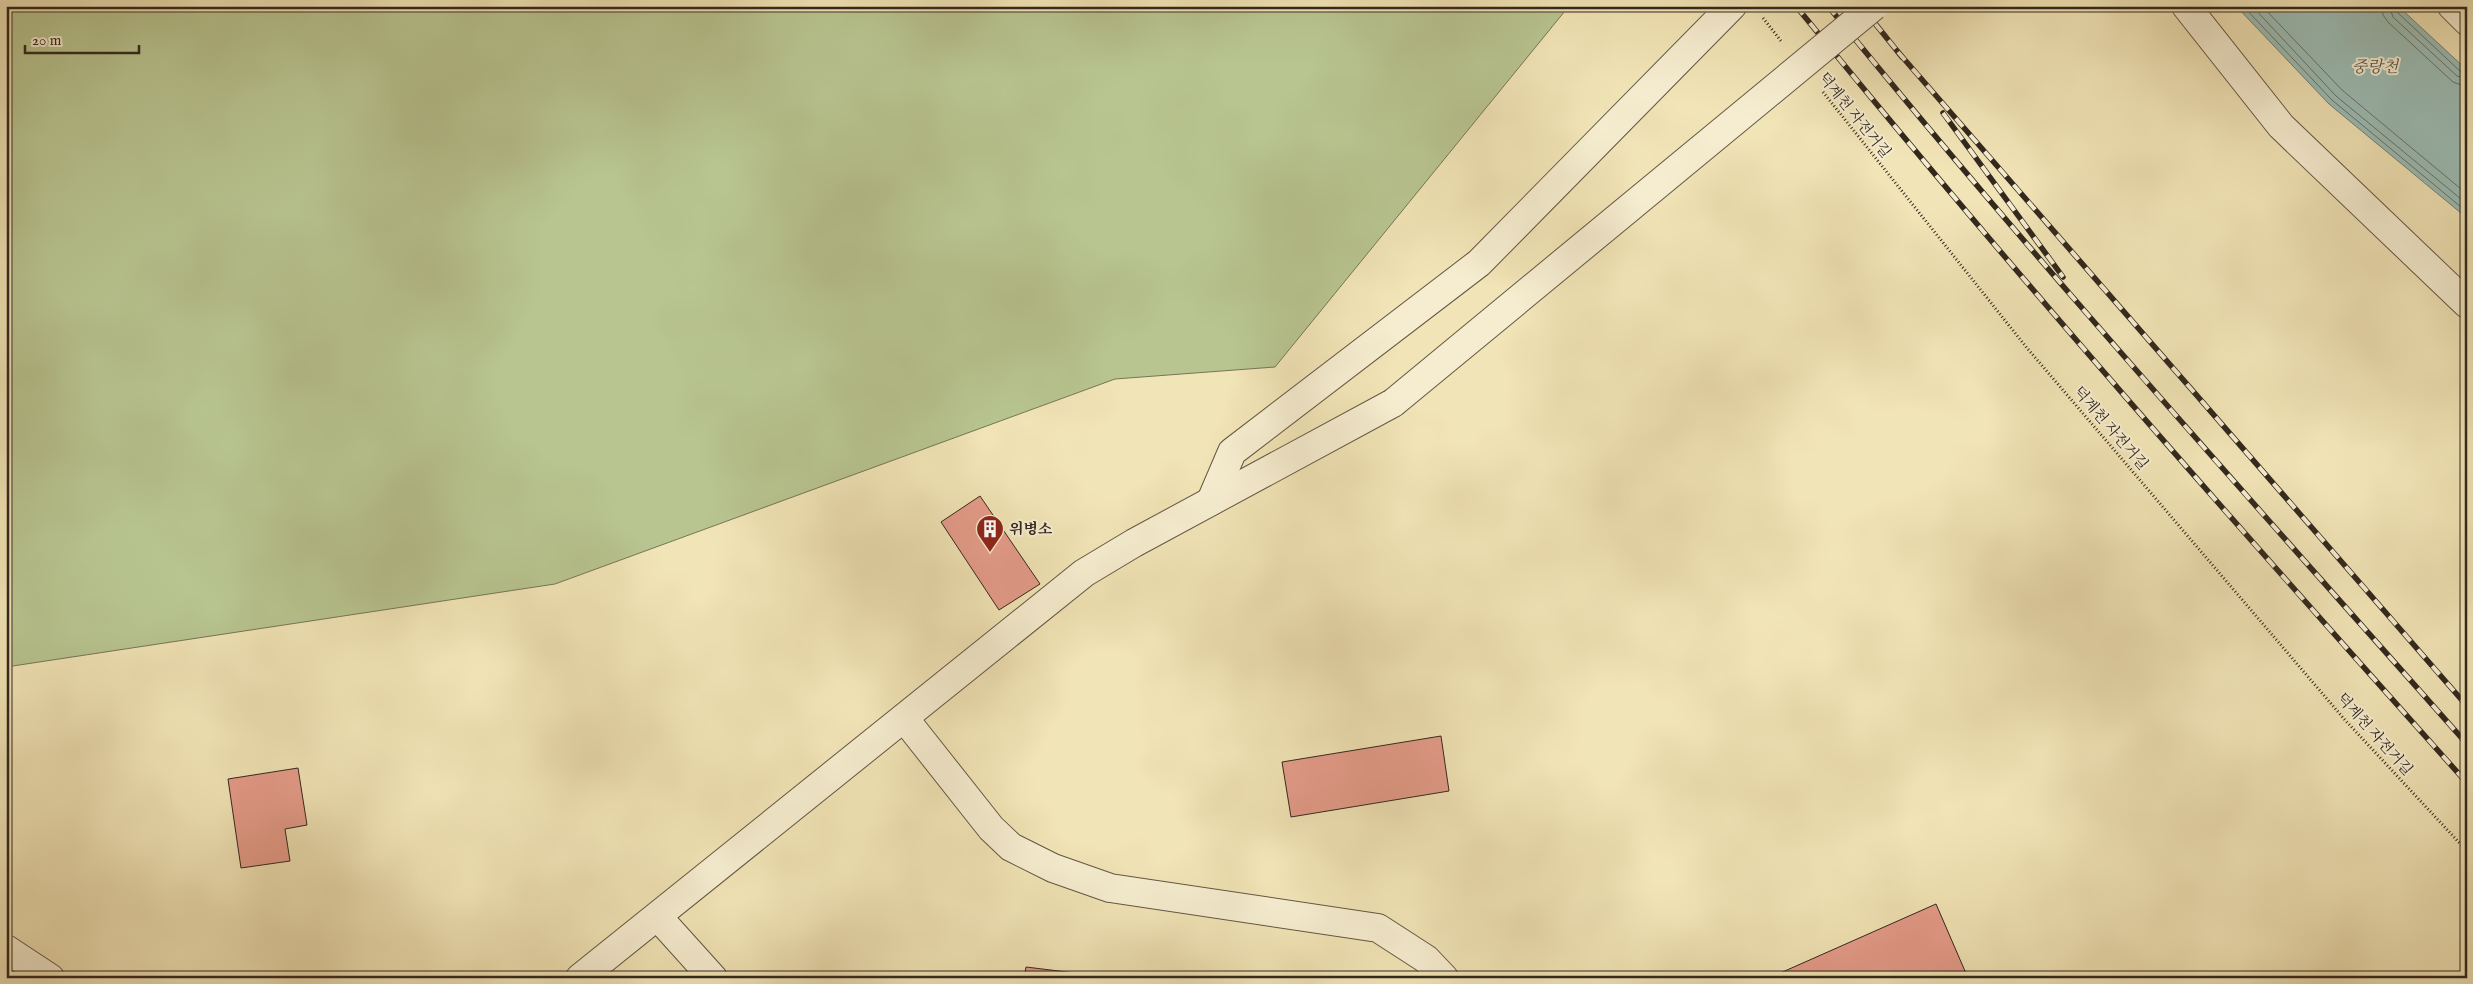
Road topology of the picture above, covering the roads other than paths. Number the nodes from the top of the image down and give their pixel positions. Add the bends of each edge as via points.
1 (1732, 6) edge
2 (1874, 6) edge
3 (2186, 6) edge
4 (2452, 6) edge
5 (2467, 21) edge
6 (2467, 304) edge
7 (1211, 501) junction
8 (904, 718) junction
9 (658, 917) junction
10 (6, 949) edge
11 (50, 978) edge
12 (580, 978) edge
13 (713, 978) edge
14 (1444, 978) edge

1 - 7 street via 1479,263 1232,452
2 - 7 street, bridge via 1393,404
3 - 6 street via 2281,126
4 - 5 street
7 - 8 street via 1084,573
8 - 9 street
8 - 14 street via 991,828 1011,846 1053,868 1110,888 1378,928 1426,959
9 - 12 street
9 - 13 street
10 - 11 street

